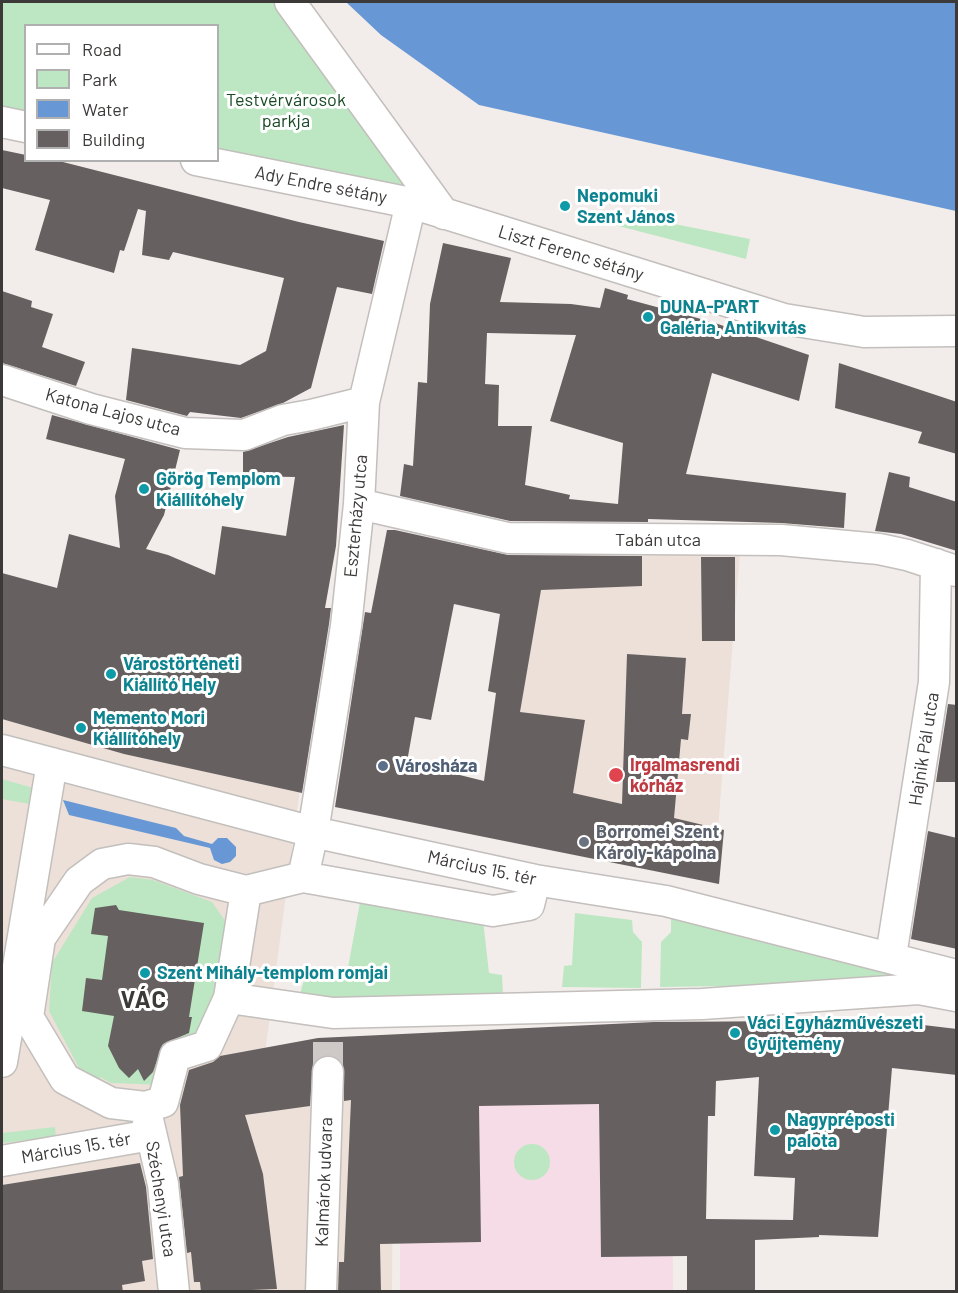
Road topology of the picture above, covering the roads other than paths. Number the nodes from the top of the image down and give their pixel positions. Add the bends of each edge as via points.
1 (290, 2) edge
2 (2, 122) edge
3 (24, 127) edge
4 (206, 162) edge
5 (411, 203) junction
6 (444, 214) junction
7 (957, 332) edge
8 (2, 380) edge
9 (364, 402) junction
10 (359, 504) junction
11 (946, 567) edge
12 (2, 750) edge
13 (52, 764) junction
14 (313, 832) junction
15 (303, 877) junction
16 (535, 879) junction
17 (246, 891) junction
18 (893, 944) junction
19 (957, 975) edge
20 (957, 996) edge
21 (229, 998) junction
22 (2, 1062) edge
23 (328, 1072) tunnel mouth
24 (148, 1121) junction
25 (2, 1161) edge
26 (174, 1292) edge
27 (321, 1292) edge

1 - 6 street
2 - 3 street
4 - 5 street, Ady Endre sétány
5 - 6 street, Ady Endre sétány
5 - 9 street, Eszterházy utca
6 - 7 street, Liszt Ferenc sétány via 784,319 864,332
8 - 9 street, Katona Lajos utca via 91,409 185,433 244,435 283,420
9 - 10 street, Eszterházy utca
10 - 11 street, Tabán utca via 508,538 781,540 879,549
10 - 14 street, Eszterházy utca via 346,626
11 - 18 street, Hajnik Pál utca via 934,682
12 - 13 street, Március 15. tér
13 - 14 street, Március 15. tér
13 - 22 street
14 - 15 street, Eszterházy utca
14 - 16 street, Március 15. tér
15 - 16 street via 493,911 529,905
15 - 17 street
16 - 18 street, Március 15. tér
17 - 21 street, Március 15. tér
17 - 24 street via 154,871 128,859 102,864 79,881 40,938 44,963 28,1017 66,1079
18 - 19 street, Március 15. tér
20 - 21 street via 919,989 331,1025
21 - 24 street, Március 15. tér via 207,1046 173,1053 163,1102
23 - 27 street, Kalmárok udvara
24 - 25 street, Március 15. tér
24 - 26 street, Széchenyi utca via 163,1184

